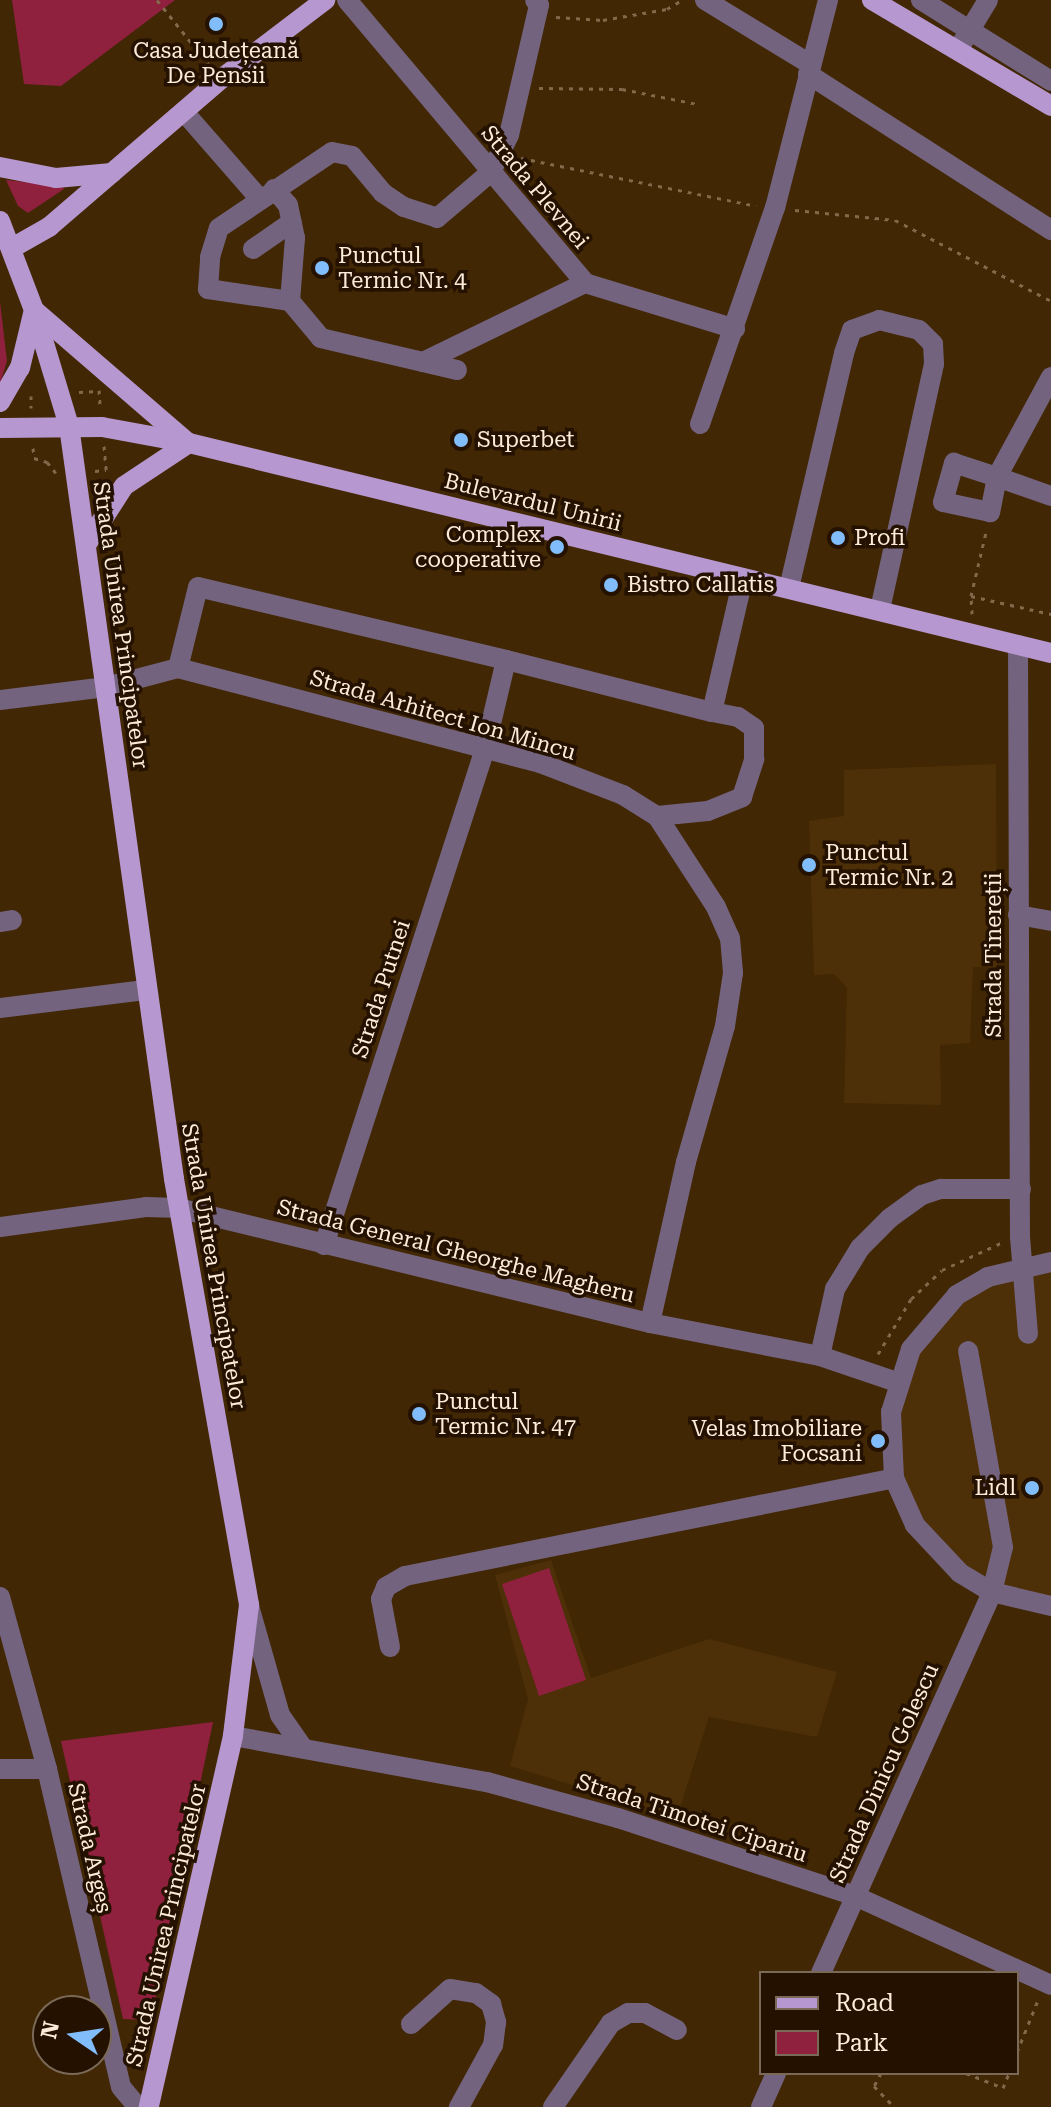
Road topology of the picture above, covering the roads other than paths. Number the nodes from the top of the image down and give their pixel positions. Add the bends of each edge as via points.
1 (325, 0) edge
2 (347, 0) edge
3 (705, 0) edge
4 (828, 0) edge
5 (872, 0) edge
6 (921, 0) edge
7 (988, 0) edge
8 (536, 8) edge
9 (970, 31) junction
10 (958, 49) junction
11 (809, 69) junction
12 (1051, 81) edge
13 (1051, 106) edge
14 (184, 112) junction
15 (495, 164) junction
16 (0, 167) edge
17 (112, 173) junction
18 (267, 194) junction
19 (0, 221) edge
20 (292, 222) junction
21 (1051, 230) edge
22 (12, 248) junction
23 (253, 249) dead end
24 (585, 283) junction
25 (290, 301) junction
26 (34, 310) junction
27 (735, 329) junction
28 (423, 362) junction
29 (457, 370) dead end
30 (1051, 377) edge
31 (0, 402) edge
32 (700, 424) dead end
33 (69, 426) junction
34 (0, 428) edge
35 (189, 443) junction
36 (997, 477) junction
37 (1051, 496) edge
38 (86, 545) junction
39 (743, 579) junction
40 (789, 588) junction
41 (880, 609) junction
42 (1018, 645) junction
43 (1051, 653) edge
44 (506, 660) junction
45 (178, 668) junction
46 (106, 687) junction
47 (0, 700) edge
48 (712, 712) junction
49 (485, 749) junction
50 (657, 816) junction
51 (1018, 915) junction
52 (1051, 921) edge
53 (145, 990) junction
54 (0, 1008) edge
55 (1021, 1189) junction
56 (178, 1208) junction
57 (0, 1227) edge
58 (324, 1245) junction
59 (1051, 1262) edge
60 (1021, 1265) junction
61 (650, 1323) junction
62 (1028, 1334) dead end
63 (968, 1351) dead end
64 (820, 1356) junction
65 (897, 1382) junction
66 (894, 1478) junction
67 (992, 1592) junction
68 (0, 1597) edge
69 (249, 1605) junction
70 (1051, 1606) edge
71 (390, 1647) dead end
72 (233, 1736) junction
73 (302, 1747) junction
74 (0, 1769) edge
75 (47, 1769) junction
76 (855, 1896) junction
77 (822, 1971) edge
78 (1048, 1984) edge
79 (411, 2024) dead end
80 (677, 2030) dead end
81 (775, 2075) edge
82 (138, 2107) edge
83 (149, 2107) edge
84 (459, 2107) edge
85 (553, 2107) edge
86 (761, 2107) edge

1 - 14 main road
2 - 15 street, Strada Plevnei
3 - 11 street
4 - 11 street
5 - 10 main road
6 - 9 street
7 - 9 street
8 - 15 street via 520,86
9 - 10 street
9 - 12 street
10 - 13 main road
11 - 21 street
11 - 27 street via 775,208
14 - 17 main road
14 - 18 street
15 - 18 street via 437,218 404,207 383,193 352,156 332,152
15 - 24 street, Strada Plevnei
16 - 17 main road via 56,178
17 - 22 main road via 49,227
18 - 20 street via 288,205
18 - 25 street via 219,228 208,289
19 - 22 main road, Strada Unirea Principatelor
20 - 23 street
20 - 25 street
22 - 26 main road, Strada Unirea Principatelor
24 - 27 street, Strada Plevnei
24 - 28 street
25 - 28 street via 321,338
26 - 31 main road via 20,368
26 - 33 main road, Strada Unirea Principatelor
26 - 35 main road
27 - 32 street
28 - 29 street
30 - 36 street
33 - 34 main road, Bulevardul Unirii
33 - 35 main road, Bulevardul Unirii
33 - 38 main road, Strada Unirea Principatelor
35 - 38 main road via 124,486
35 - 39 main road, Bulevardul Unirii
36 - 36 street via 990,512 943,502 954,463
36 - 37 street
38 - 46 main road, Strada Unirea Principatelor
39 - 40 main road, Bulevardul Unirii
39 - 48 street
40 - 41 main road, Bulevardul Unirii
40 - 41 street via 852,330 879,320 892,323 919,330 933,344 934,364
41 - 42 main road, Bulevardul Unirii
42 - 43 main road, Bulevardul Unirii
42 - 51 street, Strada Tinereții
44 - 45 street via 198,587
44 - 48 street
44 - 49 street, Strada Putnei
45 - 46 street, Strada Arhitect Ion Mincu
45 - 49 street, Strada Arhitect Ion Mincu
46 - 47 street, Strada Arhitect Ion Mincu
46 - 53 main road, Strada Unirea Principatelor
48 - 50 street via 738,717 754,728 754,759 742,797 708,811
49 - 50 street, Strada Arhitect Ion Mincu via 609,790
49 - 58 street, Strada Putnei
50 - 61 street, Strada Arhitect Ion Mincu via 716,907 730,938 733,973 725,1026 686,1162
51 - 52 street
51 - 55 street, Strada Tinereții
53 - 54 street
53 - 56 main road, Strada Unirea Principatelor
55 - 60 street, Strada Tinereții
55 - 64 street via 941,1189 922,1195 890,1218 860,1248 835,1289
56 - 57 street, Strada General Gheorghe Magheru via 146,1207
56 - 58 street, Strada General Gheorghe Magheru
56 - 69 main road, Strada Unirea Principatelor
58 - 61 street, Strada General Gheorghe Magheru
59 - 60 street
60 - 62 street, Strada Tinereții
60 - 65 street via 957,1295 931,1320
61 - 64 street, Strada General Gheorghe Magheru
63 - 67 street, Strada Dinicu Golescu via 1003,1547
64 - 65 street, Strada General Gheorghe Magheru
65 - 66 street via 891,1412
66 - 67 street via 915,1525 960,1573
66 - 71 street via 405,1576 386,1587 381,1599
67 - 70 street
67 - 76 street, Strada Dinicu Golescu
68 - 75 street, Strada Argeș
69 - 72 main road, Strada Unirea Principatelor
69 - 73 street via 280,1715
72 - 73 street, Strada Timotei Cipariu
72 - 83 main road, Strada Unirea Principatelor
73 - 76 street, Strada Timotei Cipariu via 535,1794
74 - 75 street
75 - 82 street, Strada Argeș via 121,2087
76 - 77 street, Strada Dinicu Golescu
76 - 78 street, Strada Timotei Cipariu
79 - 84 street via 450,1989 476,1993 491,2004 496,2022 493,2045
80 - 85 street via 645,2013 628,2013 611,2023
81 - 86 street

